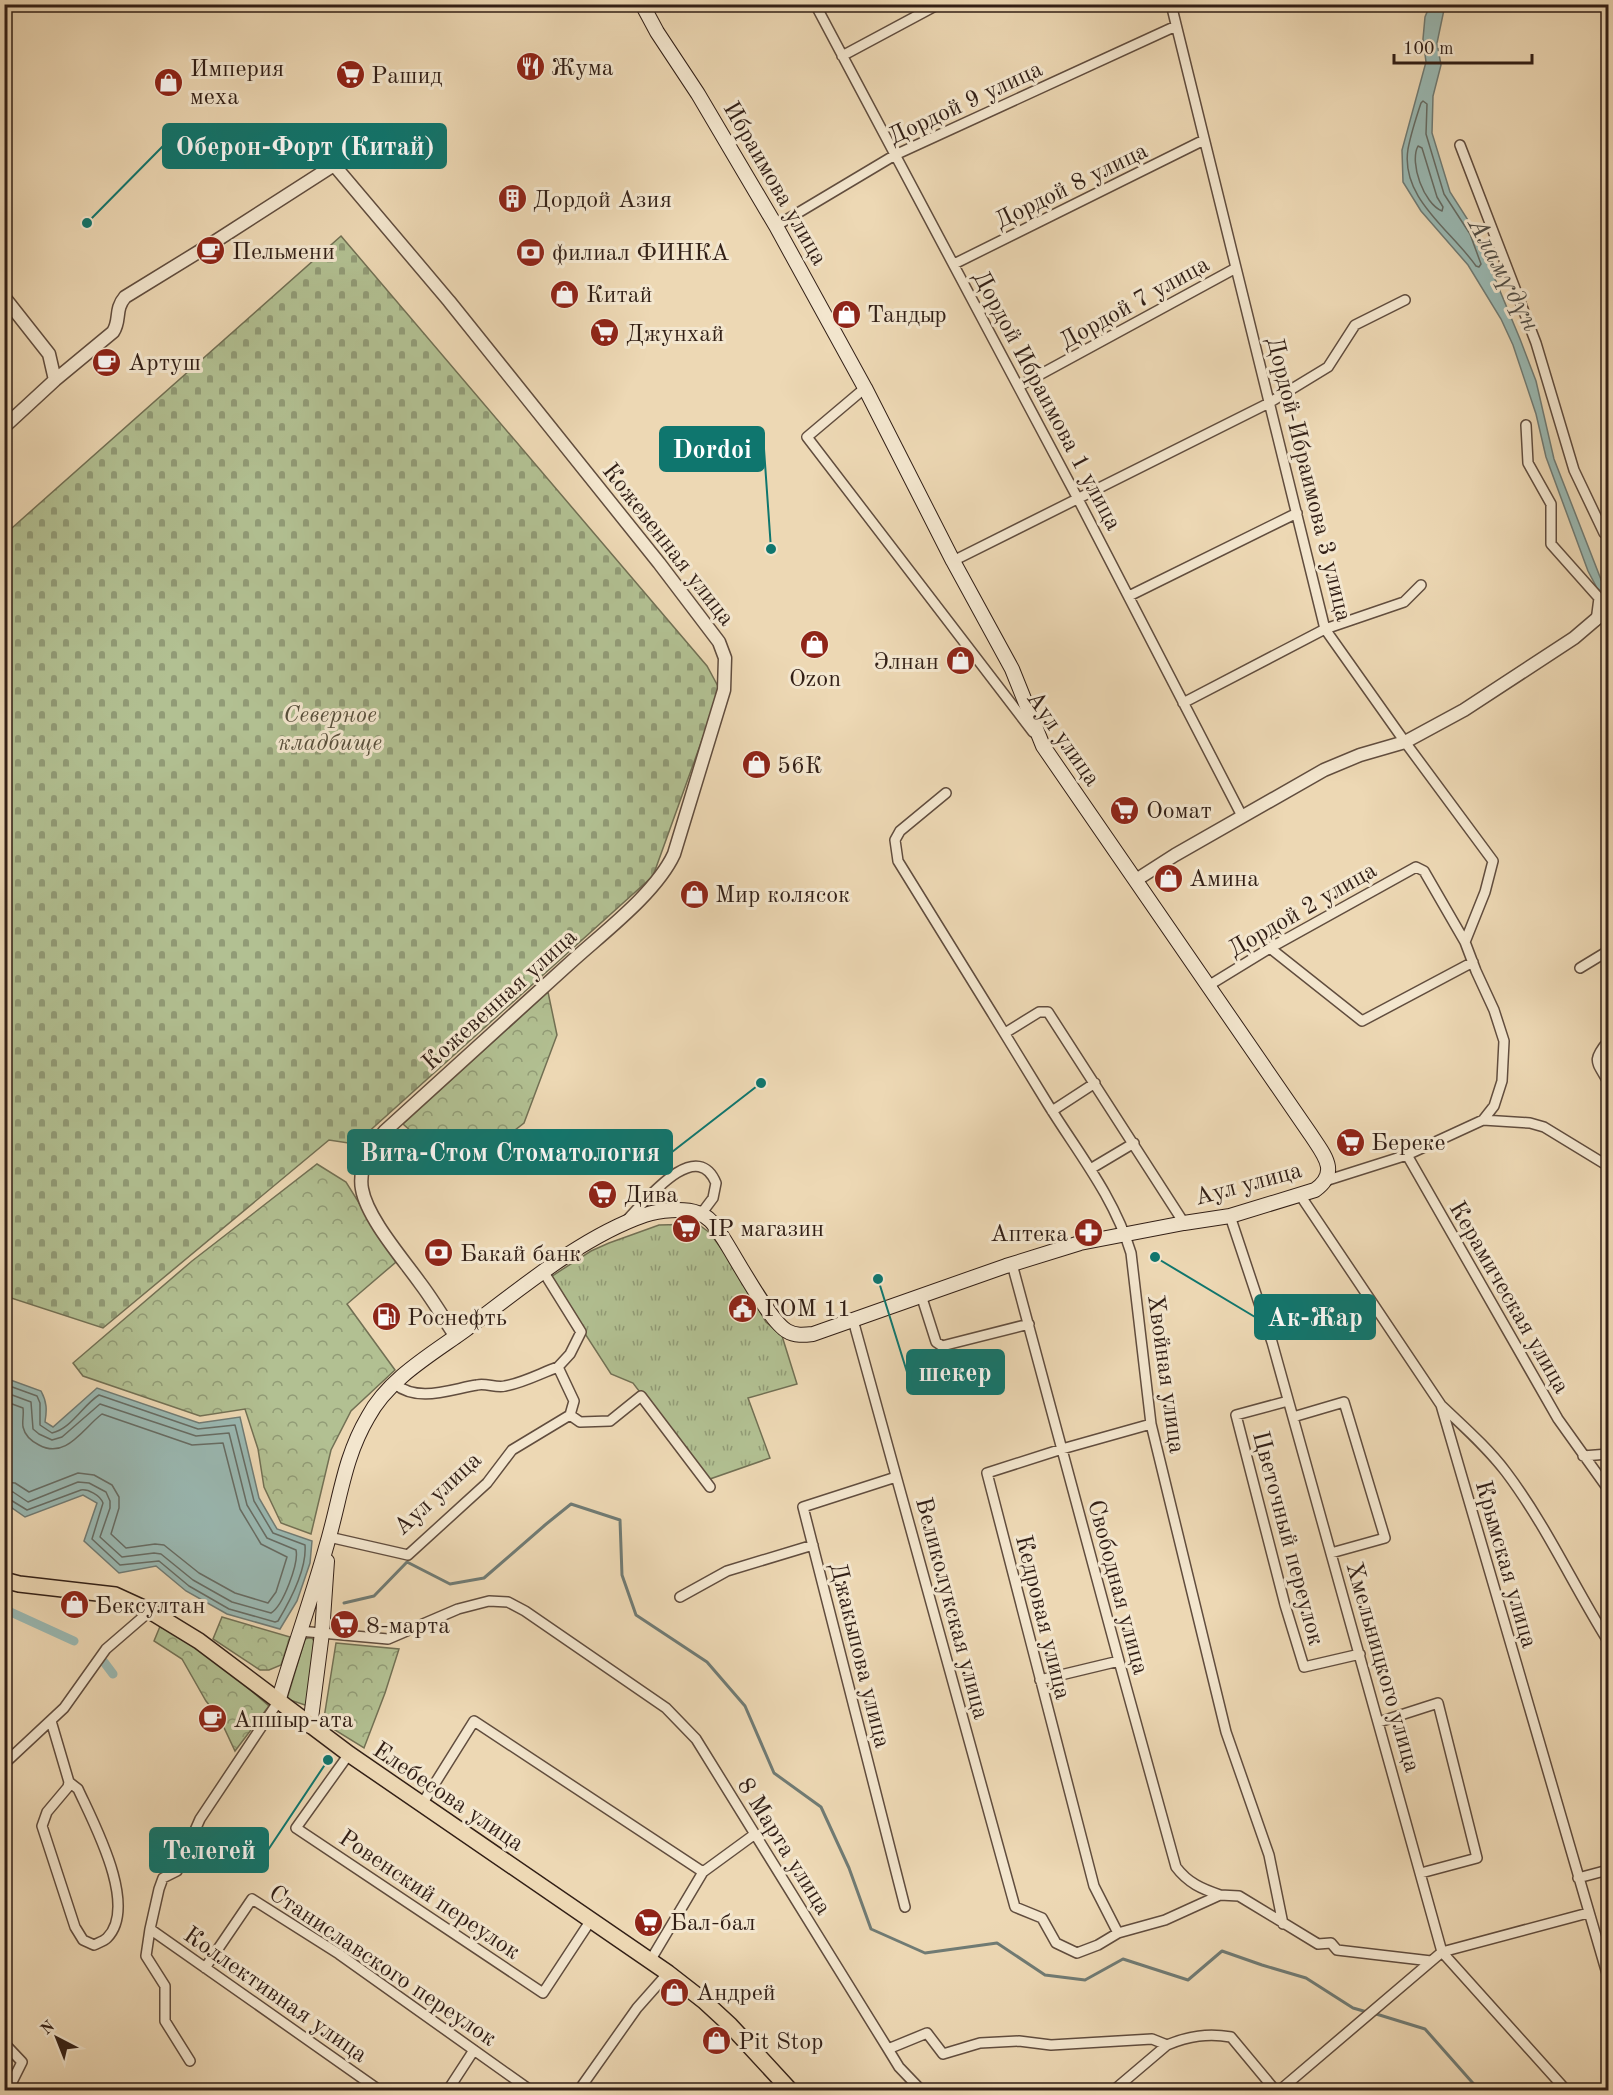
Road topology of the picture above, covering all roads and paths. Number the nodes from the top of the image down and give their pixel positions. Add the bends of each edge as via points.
1 (642, 4) edge
2 (815, 4) edge
3 (939, 4) edge
4 (1170, 4) edge
5 (1176, 26) junction
6 (842, 56) junction
7 (1204, 140) junction
8 (1460, 145) dead end
9 (895, 154) junction
10 (776, 226) junction
11 (954, 264) junction
12 (1236, 268) junction
13 (4, 297) edge
14 (1405, 300) dead end
15 (55, 380) junction
16 (1019, 387) junction
17 (865, 388) junction
18 (1269, 403) junction
19 (1526, 425) dead end
20 (4, 427) edge
21 (1078, 499) junction
22 (1297, 513) junction
23 (1608, 536) edge
24 (953, 561) junction
25 (1421, 585) dead end
26 (1129, 596) junction
27 (1601, 616) edge
28 (1325, 629) junction
29 (1183, 703) junction
30 (1405, 742) junction
31 (1043, 746) junction
32 (946, 793) dead end
33 (1242, 816) junction
34 (1136, 880) junction
35 (1465, 942) junction
36 (1270, 948) junction
37 (1608, 951) edge
38 (1473, 962) junction
39 (1580, 968) dead end
40 (1208, 986) junction
41 (1005, 1033) junction
42 (1608, 1041) edge
43 (1608, 1082) edge
44 (1095, 1083) junction
45 (1052, 1111) junction
46 (1483, 1120) junction
47 (1134, 1143) junction
48 (1407, 1155) junction
49 (1608, 1166) edge
50 (1092, 1168) junction
51 (1325, 1180) junction
52 (1300, 1195) junction
53 (701, 1214) junction
54 (1230, 1216) junction
55 (1184, 1223) junction
56 (623, 1224) junction
57 (1125, 1234) junction
58 (1012, 1264) junction
59 (543, 1271) junction
60 (921, 1295) junction
61 (853, 1320) junction
62 (1029, 1324) junction
63 (456, 1337) junction
64 (558, 1367) junction
65 (395, 1384) junction
66 (1288, 1401) junction
67 (1440, 1404) junction
68 (570, 1415) junction
69 (1293, 1417) junction
70 (1151, 1424) junction
71 (1062, 1449) junction
72 (1608, 1454) edge
73 (1583, 1456) junction
74 (896, 1477) junction
75 (711, 1487) dead end
76 (1608, 1489) edge
77 (329, 1537) junction
78 (813, 1545) junction
79 (1331, 1553) junction
80 (9, 1583) edge
81 (680, 1597) dead end
82 (150, 1611) junction
83 (299, 1631) junction
84 (322, 1633) junction
85 (1608, 1641) edge
86 (1360, 1654) junction
87 (1119, 1661) junction
88 (1040, 1680) junction
89 (278, 1702) junction
90 (51, 1721) junction
91 (1379, 1722) junction
92 (310, 1726) junction
93 (349, 1754) junction
94 (4, 1764) edge
95 (69, 1782) junction
96 (422, 1804) junction
97 (755, 1834) junction
98 (1608, 1870) edge
99 (703, 1872) junction
100 (1421, 1873) junction
101 (1578, 1878) junction
102 (1220, 1895) junction
103 (905, 1907) dead end
104 (1588, 1913) junction
105 (591, 1920) junction
106 (1283, 1924) junction
107 (150, 1929) junction
108 (1118, 1933) junction
109 (1442, 1952) junction
110 (650, 1960) junction
111 (1431, 1961) junction
112 (205, 1968) junction
113 (668, 1973) junction
114 (1608, 1977) edge
115 (4, 2043) edge
116 (1167, 2045) junction
117 (888, 2049) junction
118 (474, 2050) junction
119 (189, 2061) dead end
120 (8, 2091) edge
121 (379, 2091) edge
122 (448, 2091) edge
123 (530, 2091) edge
124 (579, 2091) edge
125 (790, 2091) edge
126 (921, 2091) edge
127 (1114, 2091) edge
128 (1275, 2091) edge
129 (1280, 2091) edge
130 (1566, 2091) edge

1 - 10 main road, Ибраимова улица
2 - 6 street, Дордой Ибраимова 1 улица
3 - 6 street
4 - 5 street, Дордой-Ибраимова 3 улица
5 - 7 street, Дордой-Ибраимова 3 улица
5 - 9 street, Дордой 9 улица
6 - 9 street, Дордой Ибраимова 1 улица
7 - 11 street, Дордой 8 улица
7 - 12 street, Дордой-Ибраимова 3 улица
8 - 23 street via 1536,343 1574,470
9 - 10 street, Дордой 9 улица
9 - 11 street, Дордой Ибраимова 1 улица
10 - 17 main road, Ибраимова улица
11 - 16 street, Дордой Ибраимова 1 улица
12 - 16 street, Дордой 7 улица
12 - 18 street, Дордой-Ибраимова 3 улица
13 - 15 street via 49,354
14 - 18 street via 1355,325 1328,366
15 - 20 street, Кожевенная улица
15 - 63 street, Кожевенная улица via 113,332 120,304 134,291 334,165 652,554 723,651 726,676 720,707 674,854 664,873 385,1131 366,1161 362,1181 367,1204
16 - 21 street, Дордой Ибраимова 1 улица
17 - 24 main road, Ибраимова улица
17 - 31 street, Аул улица via 807,437
18 - 21 street
18 - 22 street, Дордой-Ибраимова 3 улица
19 - 27 street via 1528,463 1551,504 1551,544 1599,598
21 - 24 street
21 - 26 street, Дордой Ибраимова 1 улица
22 - 26 street
22 - 28 street, Дордой-Ибраимова 3 улица
24 - 31 main road, Ибраимова улица via 1012,669
25 - 28 street via 1404,602
26 - 29 street, Дордой Ибраимова 1 улица
27 - 30 street via 1493,693
28 - 29 street
28 - 30 street, Дордой-Ибраимова 3 улица
29 - 33 street, Дордой Ибраимова 1 улица
30 - 33 street via 1324,770
30 - 35 street, Дордой-Ибраимова 3 улица via 1493,861
31 - 34 main road, Аул улица
32 - 41 street, Хвойная улица via 900,831 895,840 898,861
33 - 34 street
34 - 40 main road, Аул улица
35 - 36 street, Дордой 2 улица via 1424,870 1416,867
35 - 38 street
36 - 38 street via 1362,1021
36 - 40 street, Дордой 2 улица
37 - 39 street
38 - 46 street via 1504,1041 1502,1081 1494,1106
40 - 51 main road, Аул улица via 1326,1159 1329,1170
41 - 44 street via 1039,1012 1048,1012
41 - 45 street, Хвойная улица
42 - 43 street via 1597,1061
44 - 45 street
44 - 47 street
45 - 50 street, Хвойная улица
46 - 48 street
46 - 49 street via 1544,1127
47 - 50 street
47 - 55 street
48 - 51 street
48 - 73 street, Керамическая улица
50 - 57 street, Хвойная улица
51 - 52 main road, Аул улица via 1315,1190
52 - 54 main road, Аул улица
52 - 67 street, Крымская улица
53 - 56 main road via 658,1212
53 - 56 street via 713,1198 716,1183 708,1170 689,1167 661,1184
53 - 61 main road, Аул улица via 712,1223 775,1321 786,1331 813,1334
54 - 55 main road, Аул улица
54 - 66 street, Хмельницкого улица
55 - 57 main road, Аул улица
56 - 59 main road
57 - 58 main road, Аул улица
57 - 70 street, Хвойная улица via 1131,1253
58 - 60 main road, Аул улица
58 - 62 street, Свободная улица
59 - 63 main road
59 - 64 street via 581,1332
60 - 61 main road, Аул улица
60 - 62 street via 936,1342 942,1346
61 - 74 street, Великолукская улица
62 - 71 street, Свободная улица
63 - 65 main road
64 - 65 street via 503,1387 479,1384 429,1394 403,1390
64 - 68 street via 574,1401
65 - 77 main road via 369,1413 356,1441 344,1472
66 - 69 street, Хмельницкого улица
66 - 86 street, Цветочный переулок via 1236,1415 1285,1605 1304,1667
67 - 85 street via 1507,1473 1557,1549
67 - 101 street, Крымская улица
68 - 75 street via 580,1422 610,1421 641,1396
68 - 77 street, Аул улица via 512,1450 487,1483 408,1556
69 - 79 street, Хмельницкого улица
69 - 79 street via 1344,1402 1385,1538
70 - 71 street, Кедровая улица
70 - 106 street, Хвойная улица via 1226,1732 1269,1855
71 - 87 street, Свободная улица
71 - 88 street, Кедровая улица via 987,1473
72 - 73 street
73 - 76 street, Керамическая улица
74 - 78 street, Джакыпова улица via 803,1507
74 - 108 street, Великолукская улица via 1015,1907 1042,1918 1056,1943 1077,1953
77 - 83 main road
77 - 84 main road
78 - 81 street via 727,1571
78 - 103 street, Джакыпова улица
79 - 86 street, Хмельницкого улица
80 - 82 main road, Елебесова улица via 115,1595
82 - 89 main road, Елебесова улица via 199,1641
82 - 90 street via 106,1649
83 - 84 street, 8 Марта улица
83 - 89 main road
84 - 92 main road
84 - 97 street, 8 Марта улица via 388,1639 458,1609 489,1601 507,1602 666,1708 696,1739
86 - 91 street, Хмельницкого улица
87 - 88 street
87 - 102 street, Свободная улица via 1176,1867 1198,1887
88 - 108 street, Кедровая улица via 1094,1886
89 - 92 main road, Елебесова улица
89 - 107 street via 200,1819 177,1871 163,1878
90 - 94 street
90 - 95 street
91 - 100 street, Хмельницкого улица
91 - 100 street via 1438,1703 1476,1858
92 - 93 main road, Елебесова улица
93 - 96 main road, Елебесова улица
93 - 105 street, Ровенский переулок via 296,1828 543,1993
95 - 95 street via 43,1818 42,1826 75,1927 83,1940 94,1945 106,1938 116,1923 114,1875 78,1789
96 - 99 street via 474,1720
96 - 105 main road, Елебесова улица
97 - 99 street
97 - 117 street, 8 Марта улица
98 - 101 street
99 - 110 street
100 - 109 street, Хмельницкого улица
101 - 104 street, Крымская улица
102 - 106 street via 1239,1896
102 - 108 street via 1166,1920
104 - 109 street
104 - 114 street, Крымская улица
105 - 110 main road, Елебесова улица
106 - 111 street via 1318,1944 1331,1942 1337,1950
107 - 112 street, Коллективная улица
107 - 119 street via 146,1956 165,1986 165,2021
109 - 111 street
109 - 130 street, Хмельницкого улица
110 - 113 main road, Елебесова улица
111 - 129 street
112 - 118 street, Станиславского переулок via 252,1899 339,1954
112 - 121 street, Коллективная улица
113 - 124 street via 637,2008
113 - 125 main road, Елебесова улица via 730,2025
115 - 120 street via 22,2062
116 - 117 street via 1152,2039 1051,2045 1019,2041 980,2043 943,2054 927,2033
116 - 127 street
116 - 128 street via 1204,2035 1230,2037
117 - 126 street, 8 Марта улица
118 - 122 street
118 - 123 street, Станиславского переулок

